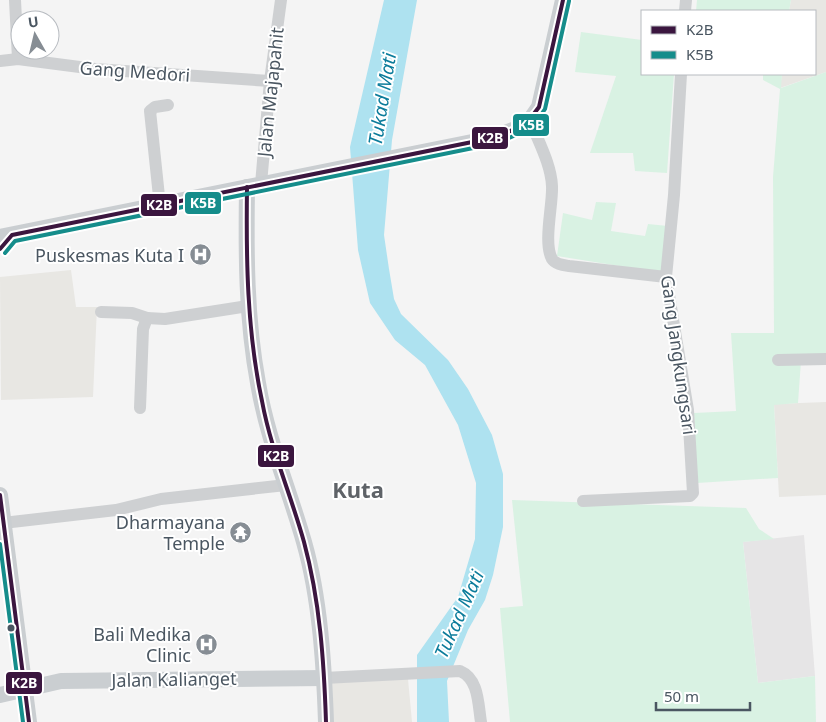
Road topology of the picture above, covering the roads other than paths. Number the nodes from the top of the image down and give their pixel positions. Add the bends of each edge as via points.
1 (281, 0) edge
2 (563, 0) edge
3 (26, 60) edge
4 (682, 75) edge
5 (270, 81) junction
6 (168, 105) dead end
7 (530, 120) junction
8 (254, 185) junction
9 (160, 206) junction
10 (6, 236) edge
11 (0, 249) edge
12 (666, 277) junction
13 (248, 306) junction
14 (101, 312) dead end
15 (147, 318) junction
16 (826, 359) edge
17 (778, 360) dead end
18 (140, 408) dead end
19 (286, 485) junction
20 (0, 496) edge
21 (583, 501) dead end
22 (3, 523) junction
23 (324, 678) junction
24 (24, 689) junction
25 (0, 695) edge
26 (29, 722) edge
27 (326, 722) edge
28 (481, 722) edge

1 - 5 street, Jalan Majapahit
2 - 7 main road via 543,96
3 - 5 street, Gang Medori via 95,69
4 - 12 street, Gang Jangkungsari
5 - 8 street, Jalan Majapahit
6 - 9 street via 150,111
7 - 8 main road via 492,138
7 - 12 street via 551,180 549,234 552,259 569,266
8 - 9 main road
8 - 13 main road
9 - 10 main road
10 - 11 main road
12 - 21 street, Gang Jangkungsari via 688,410 694,493 690,496
13 - 15 street via 166,319
13 - 19 main road via 258,384 270,439
14 - 15 street via 132,313
15 - 18 street via 143,329
16 - 17 street
19 - 22 street via 161,499 116,510
19 - 23 main road via 310,566
20 - 22 main road
22 - 24 main road
23 - 24 main road, Jalan Kalianget via 61,681
23 - 27 main road
23 - 28 street via 460,671 474,683
24 - 25 main road, Jalan Kalianget
24 - 26 main road

